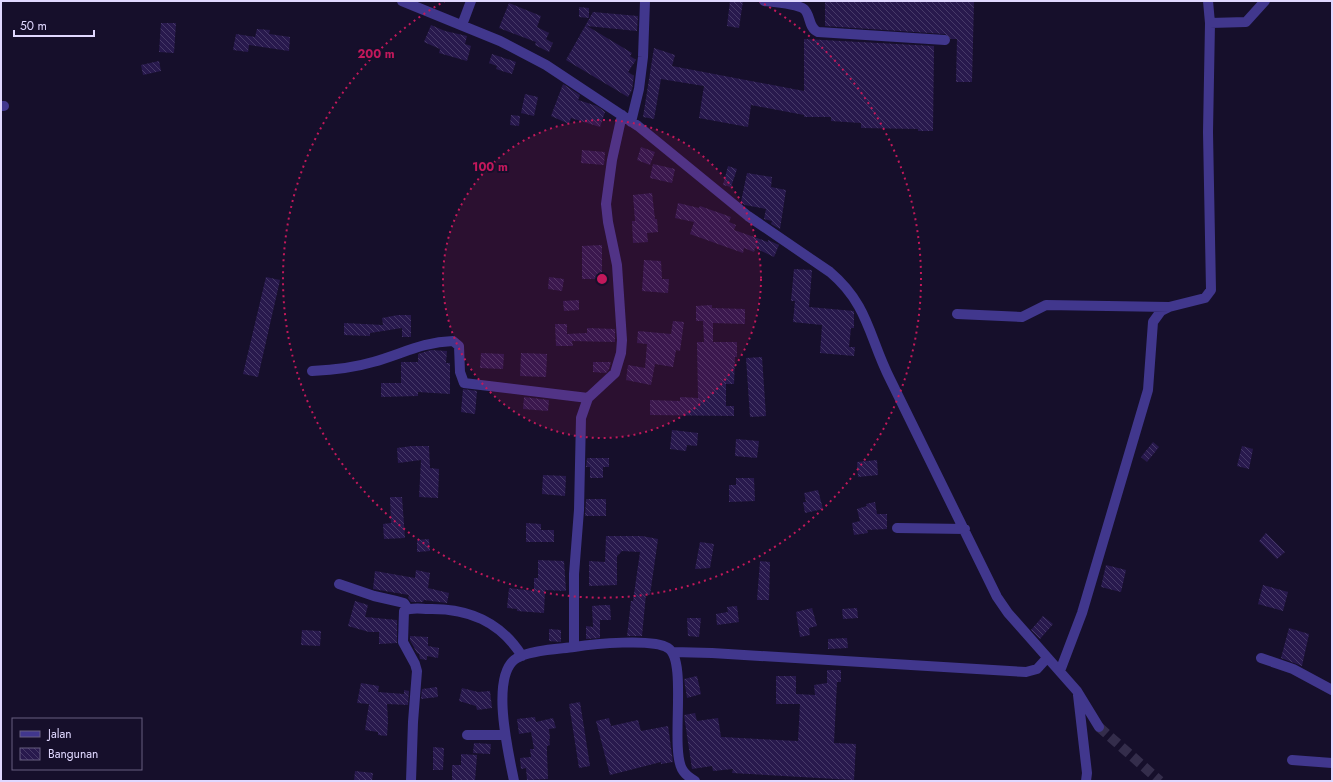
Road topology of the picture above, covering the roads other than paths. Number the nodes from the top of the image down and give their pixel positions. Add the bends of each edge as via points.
1 (402, 1) edge
2 (471, 1) edge
3 (645, 1) edge
4 (764, 1) edge
5 (1208, 1) edge
6 (1265, 1) edge
7 (1210, 23) junction
8 (462, 25) junction
9 (945, 40) dead end
10 (622, 116) junction
11 (631, 122) junction
12 (1169, 307) junction
13 (957, 314) dead end
14 (312, 371) dead end
15 (588, 398) junction
16 (897, 528) dead end
17 (965, 530) junction
18 (339, 584) dead end
19 (408, 609) junction
20 (574, 647) junction
21 (673, 652) junction
22 (522, 656) junction
23 (1047, 658) junction
24 (1261, 658) dead end
25 (1060, 671) junction
26 (1332, 690) edge
27 (1077, 691) junction
28 (1099, 727) tunnel mouth
29 (467, 735) dead end
30 (505, 735) junction
31 (1292, 760) dead end
32 (1332, 763) edge
33 (411, 781) edge
34 (514, 781) edge
35 (695, 781) edge
36 (1086, 781) edge

1 - 8 street
2 - 8 street
3 - 11 street via 642,57
4 - 9 street via 802,8 807,13 813,29 818,32
5 - 7 street
6 - 7 street via 1246,22
7 - 12 street via 1208,132 1212,290 1205,298
8 - 10 street via 540,62
10 - 11 street
10 - 15 street via 606,204 617,265 621,353 615,373
11 - 17 street via 732,204 830,272 843,284 868,323 889,377
12 - 13 street via 1046,305 1022,317
12 - 25 street via 1153,322 1148,390 1082,613
14 - 15 street via 341,370 395,356 413,347 453,341 459,346 460,372 464,383
15 - 20 street via 581,418 574,574
16 - 17 street
17 - 23 street via 1003,606
18 - 19 street via 404,603
19 - 22 street via 448,608 489,621 507,636
19 - 33 street via 403,613 403,642 417,671
20 - 21 street via 604,643 658,644
20 - 22 street
21 - 23 street via 1026,672 1037,669
21 - 35 street via 678,696 679,762 685,774
22 - 30 street via 510,665 504,682
23 - 25 street
24 - 26 street via 1293,668
25 - 27 street
27 - 28 street
27 - 36 street
29 - 30 street
30 - 34 street
31 - 32 street

